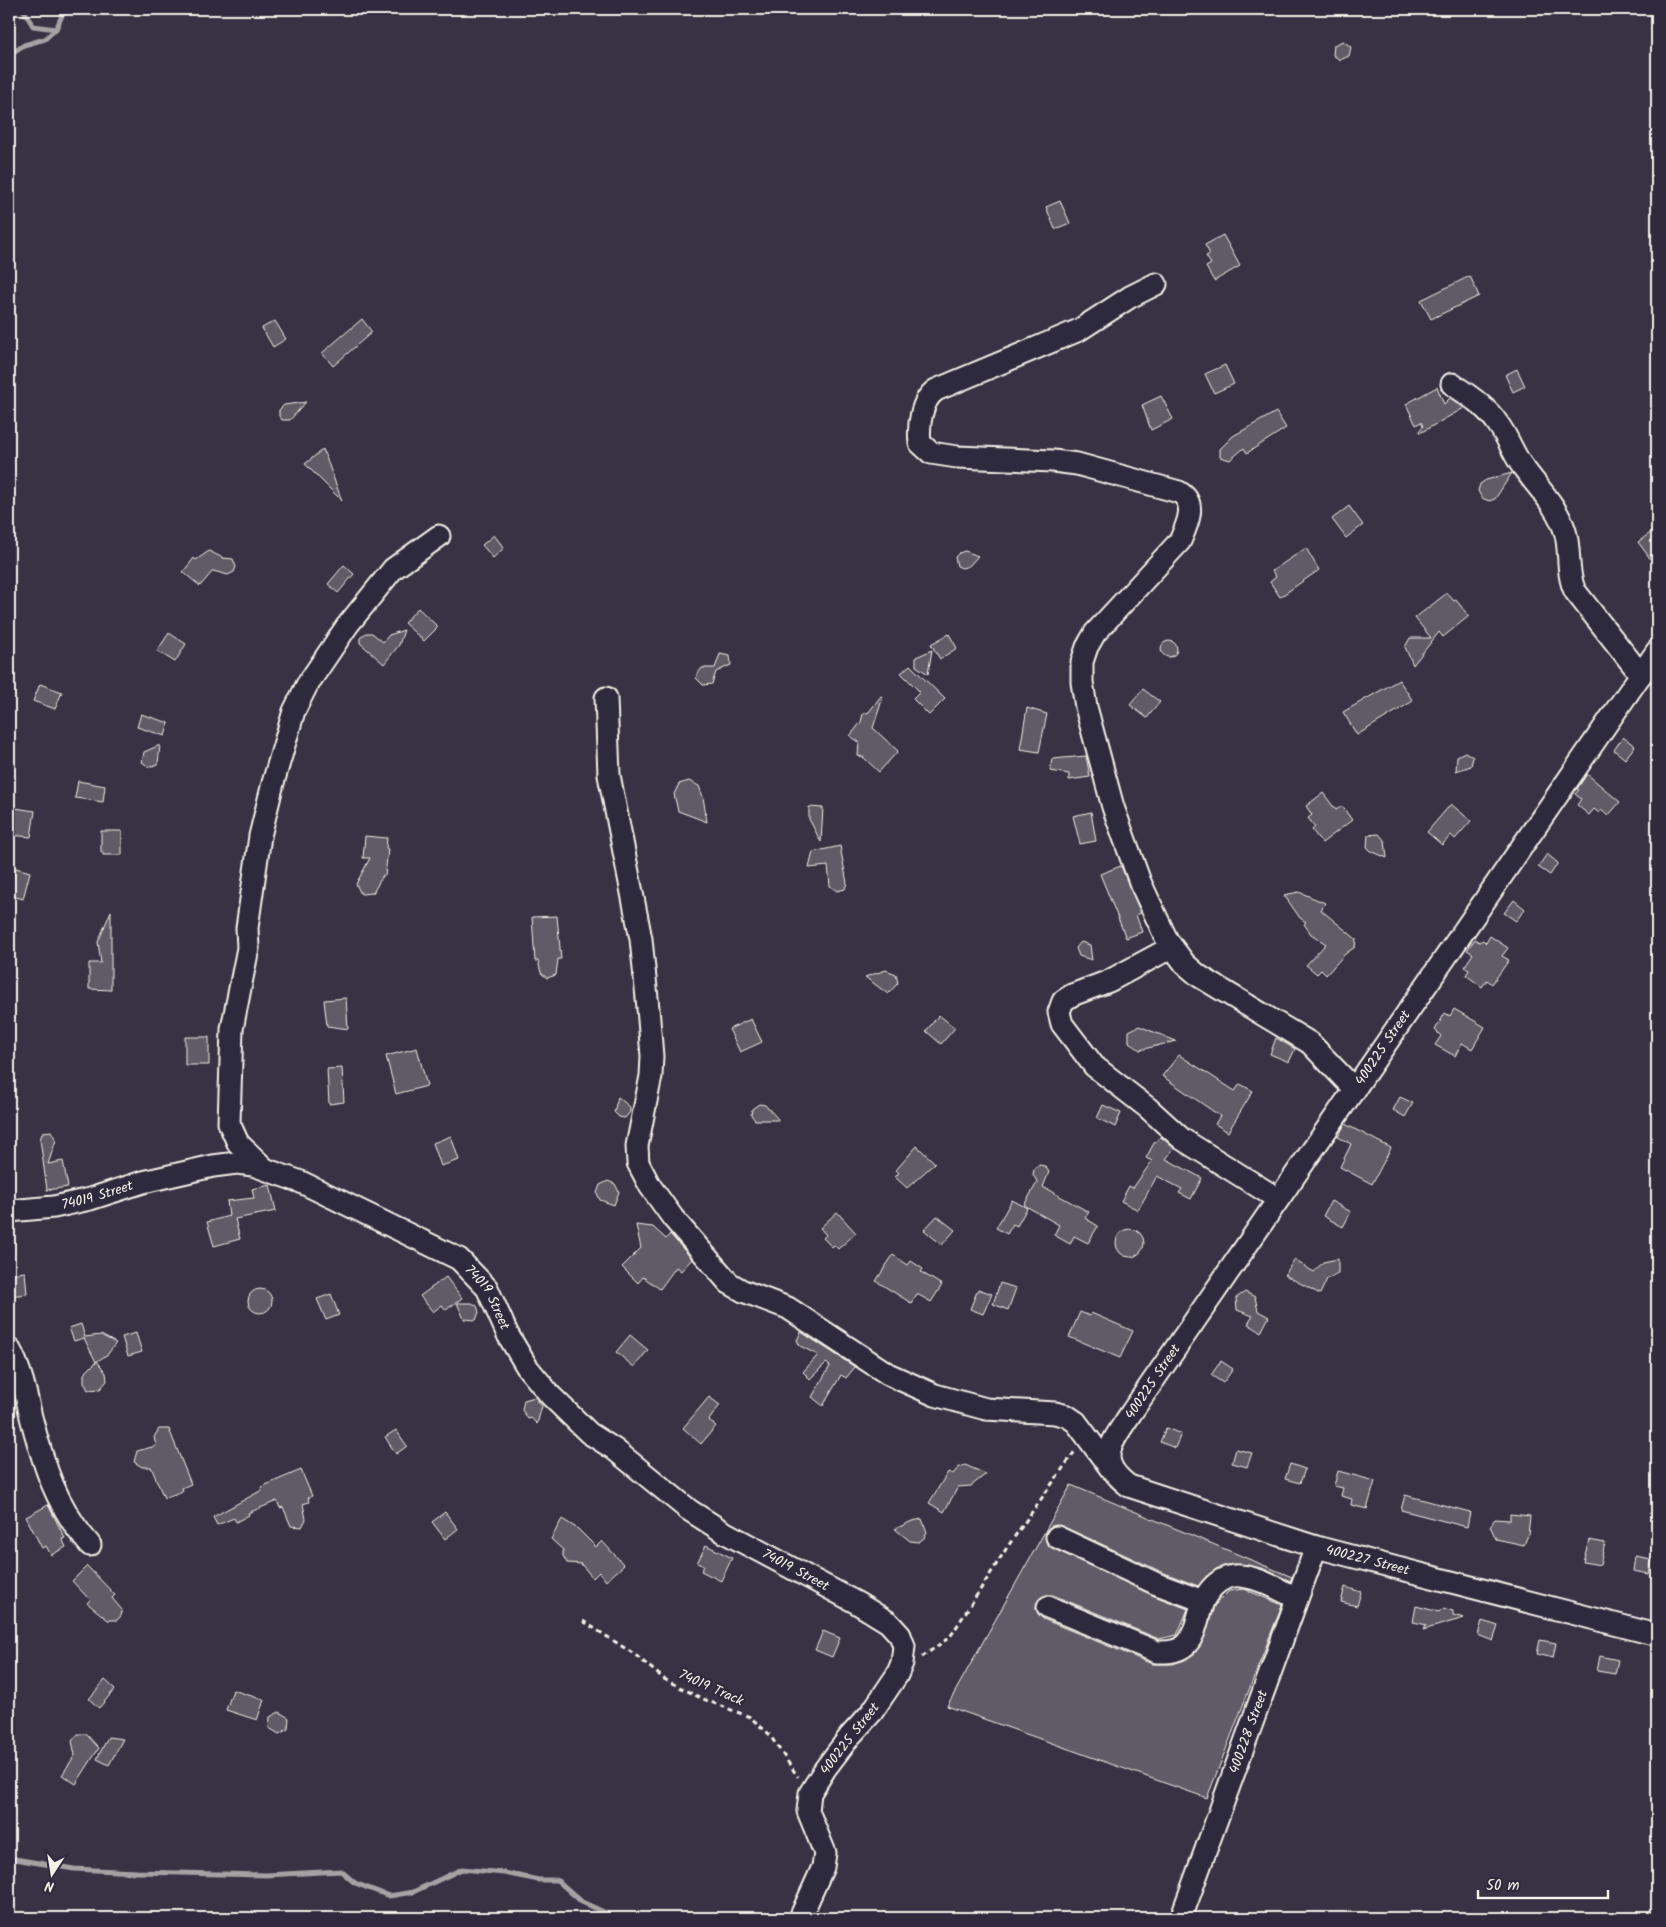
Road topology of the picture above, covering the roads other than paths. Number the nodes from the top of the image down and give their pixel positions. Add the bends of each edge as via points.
1 (1156, 284) dead end
2 (1452, 384) dead end
3 (438, 536) dead end
4 (1657, 650) edge
5 (1641, 675) junction
6 (606, 698) dead end
7 (1172, 947) junction
8 (1355, 1090) junction
9 (265, 1168) junction
10 (1278, 1200) junction
11 (9, 1211) edge
12 (9, 1348) edge
13 (1111, 1469) junction
14 (1057, 1537) dead end
15 (90, 1545) dead end
16 (1316, 1547) junction
17 (1297, 1598) junction
18 (1203, 1601) junction
19 (1048, 1607) dead end
20 (888, 1622) joint
21 (1657, 1636) edge
22 (800, 1918) edge
23 (1181, 1918) edge

1 - 7 street via 1079,330 936,390 925,402 920,437 922,446 931,453 983,460 1077,464 1187,497 1190,506 1188,522 1180,541 1095,633 1082,662 1086,707 1114,808 1140,882
2 - 5 street via 1498,423 1522,466 1558,513 1568,545 1574,591
3 - 9 street via 393,569 311,678 294,711 274,783 260,836 247,928 248,948 232,1029 229,1124 238,1142
4 - 5 street, 400225 Street
5 - 8 street, 400225 Street
6 - 13 street, 400227 Street via 610,775 641,939 648,1008 651,1076 637,1146 638,1163 650,1186 729,1283 788,1308 888,1374 935,1395 986,1409 1056,1412 1067,1416 1086,1434
7 - 8 street via 1185,964 1215,988 1310,1043
7 - 10 street via 1063,1001 1059,1012 1062,1024 1094,1066 1182,1139
8 - 10 street, 400225 Street
9 - 11 street, 74019 Street via 237,1163 213,1166 54,1207
9 - 20 street, 74019 Street via 301,1182 460,1259 487,1288 527,1367 589,1433 614,1449 697,1516
10 - 13 street, 400225 Street via 1110,1446 1108,1460
12 - 15 street via 19,1371 53,1487 63,1510
13 - 16 street, 400227 Street via 1129,1486
14 - 18 street via 1157,1584
16 - 17 street, 400228 Street
16 - 21 street, 400227 Street
17 - 18 street via 1254,1578 1229,1576 1210,1588
17 - 23 street, 400228 Street
18 - 19 street via 1190,1640 1183,1649 1173,1653 1157,1652
20 - 22 street, 400225 Street via 900,1635 904,1646 897,1675 872,1712 825,1769 810,1794 808,1811 825,1853 823,1867

